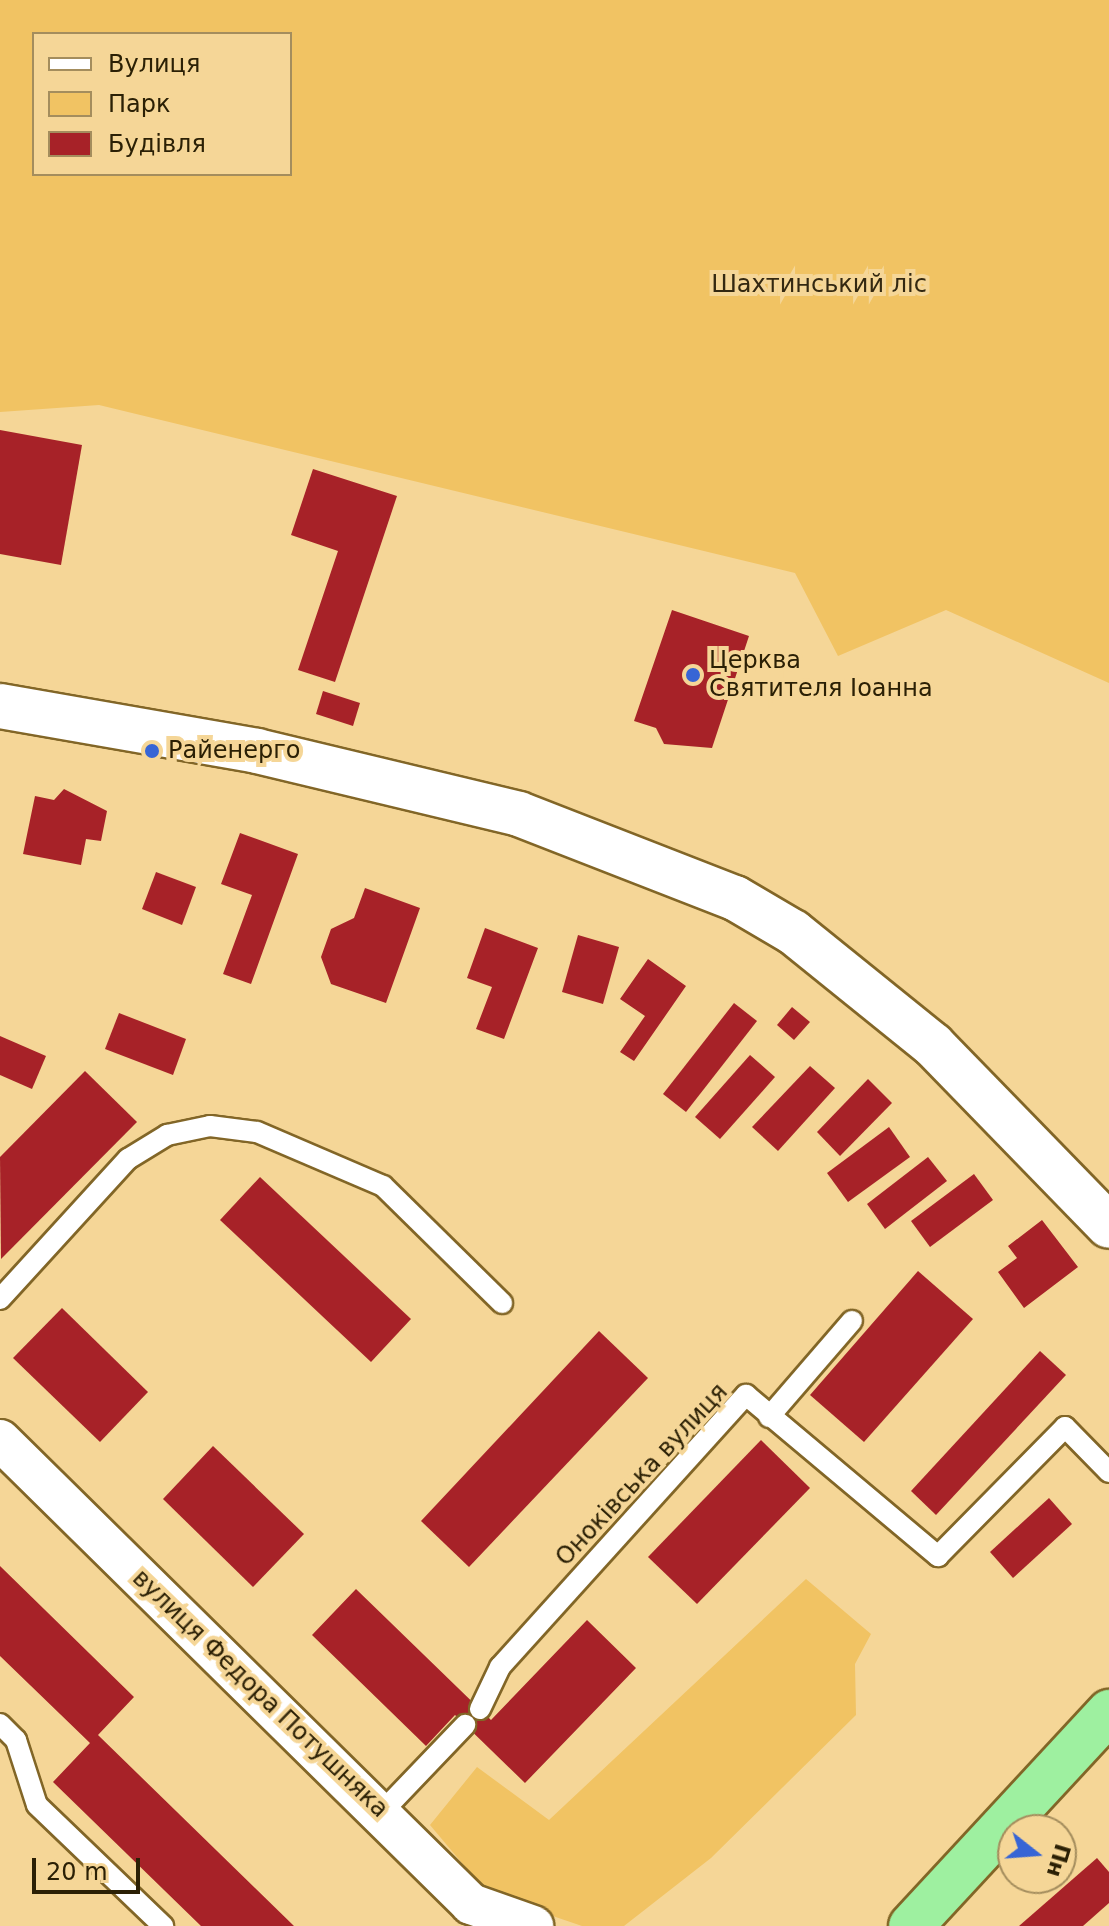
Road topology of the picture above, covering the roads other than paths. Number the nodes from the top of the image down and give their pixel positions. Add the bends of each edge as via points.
1 (0, 706) edge
2 (1109, 1226) edge
3 (0, 1299) edge
4 (502, 1303) dead end
5 (852, 1321) dead end
6 (769, 1417) junction
7 (0, 1440) edge
8 (1109, 1472) edge
9 (480, 1709) dead end
10 (1109, 1712) edge
11 (0, 1724) edge
12 (465, 1725) dead end
13 (381, 1813) junction
14 (163, 1926) edge
15 (533, 1926) edge
16 (911, 1926) edge

1 - 2 street via 257,751 505,810 735,898 793,932 933,1045
3 - 4 lane via 128,1159 167,1135 210,1126 257,1132 383,1186
5 - 6 lane
6 - 8 lane, Оноківська вулиця via 938,1556 1065,1427
6 - 9 lane, Оноківська вулиця via 746,1395 500,1667
7 - 13 street, вулиця Федора Потушняка
10 - 16 highway
11 - 14 lane via 16,1740 37,1805
12 - 13 lane
13 - 15 street, вулиця Федора Потушняка via 471,1904

